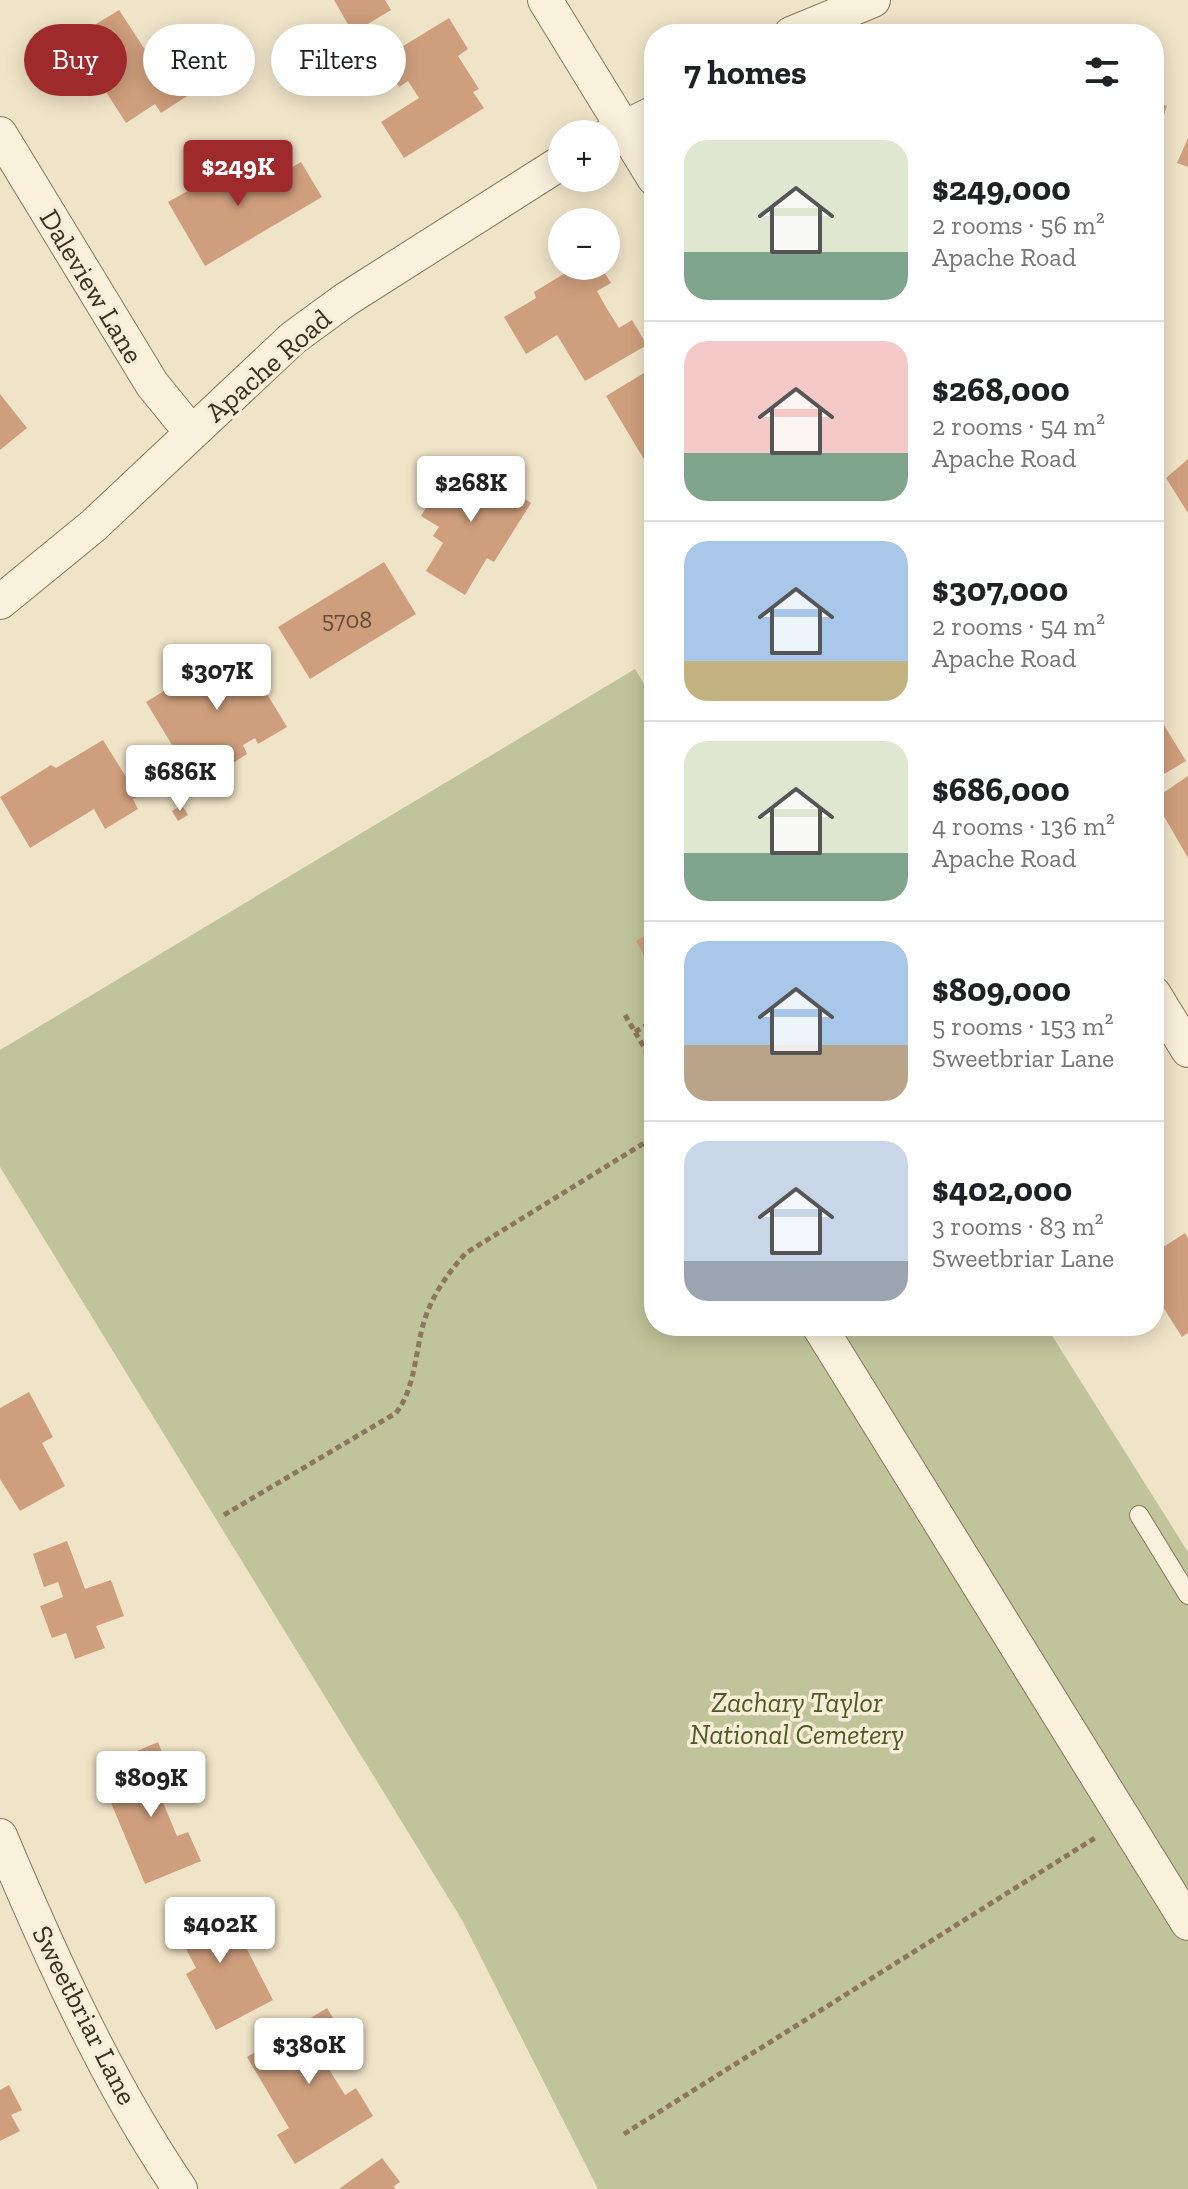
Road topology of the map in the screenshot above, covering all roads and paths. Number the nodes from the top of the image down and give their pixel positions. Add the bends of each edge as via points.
1 (545, 0) edge
2 (873, 0) edge
3 (815, 24) edge
4 (644, 118) edge
5 (608, 120) edge
6 (620, 130) edge
7 (0, 134) edge
8 (620, 139) edge
9 (644, 166) edge
10 (548, 171) edge
11 (191, 432) junction
12 (0, 602) edge
13 (1169, 1002) edge
14 (625, 1015) dead end
15 (644, 1027) edge
16 (635, 1032) junction
17 (644, 1047) edge
18 (1188, 1050) edge
19 (644, 1143) edge
20 (825, 1336) edge
21 (224, 1515) dead end
22 (1139, 1515) dead end
23 (1188, 1595) edge
24 (1124, 1820) junction
25 (0, 1836) edge
26 (1188, 1923) edge
27 (624, 2134) dead end
28 (180, 2189) edge

1 - 5 street
2 - 3 street
4 - 6 street
7 - 11 street, Daleview Lane via 152,384
8 - 9 street
10 - 11 street, Apache Road via 293,338
11 - 12 street, Apache Road via 93,526
13 - 18 street
14 - 16 path
15 - 16 path
16 - 17 path
19 - 21 path via 466,1253 452,1268 422,1326 408,1389 396,1413
20 - 24 street
22 - 23 lane
24 - 26 street
24 - 27 path
25 - 28 street, Sweetbriar Lane via 85,2024

